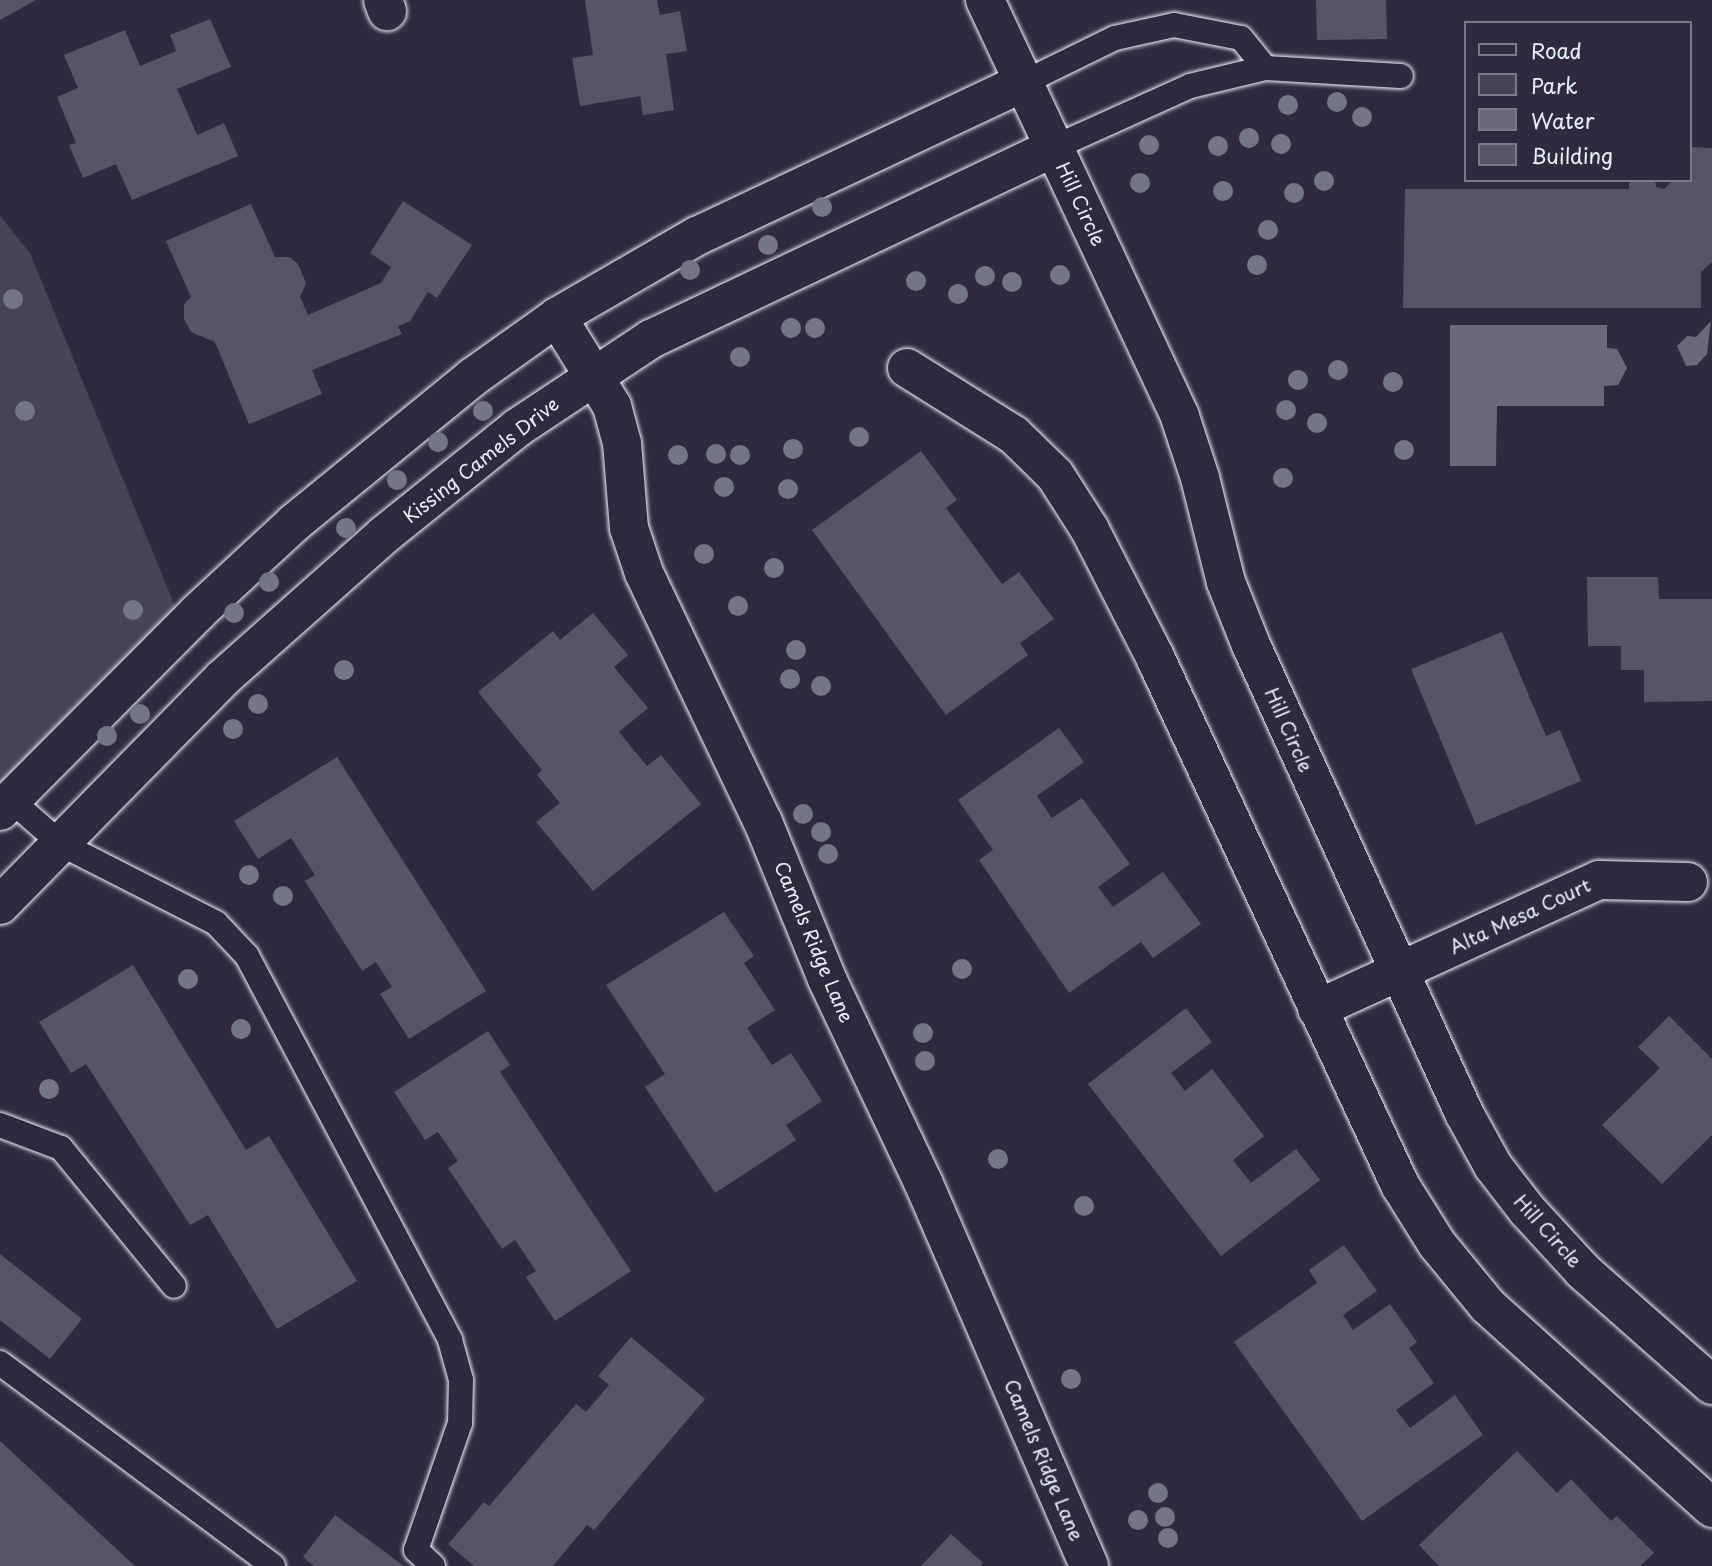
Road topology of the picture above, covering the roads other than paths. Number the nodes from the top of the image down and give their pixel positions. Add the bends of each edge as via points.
1 (985, 0) edge
2 (1265, 68) junction
3 (1401, 76) dead end
4 (1025, 82) junction
5 (1055, 147) junction
6 (557, 317) junction
7 (907, 368) dead end
8 (593, 375) junction
9 (6, 805) edge
10 (61, 844) junction
11 (1688, 882) dead end
12 (0, 905) edge
13 (1398, 972) junction
14 (1317, 1009) junction
15 (0, 1125) edge
16 (174, 1286) dead end
17 (0, 1363) edge
18 (1712, 1385) edge
19 (1712, 1508) edge
20 (273, 1566) edge
21 (433, 1566) edge
22 (1088, 1566) edge

1 - 4 street, Hill Circle
2 - 3 lane
2 - 4 lane via 1241,38 1174,25 1115,38
2 - 5 lane via 1190,86
4 - 5 street, Hill Circle
4 - 6 street via 697,236
5 - 8 street, Kissing Camels Drive via 711,309
5 - 13 street, Hill Circle via 1180,417 1236,607
6 - 8 street, Camels Ridge Lane
6 - 9 street via 474,377 294,523 198,612
7 - 14 street via 1014,435 1062,486 1090,530 1154,657
8 - 10 street, Kissing Camels Drive via 517,428 384,535 223,678
8 - 22 street, Camels Ridge Lane via 612,406 622,443 629,527 644,573 763,822 827,978 923,1182
9 - 10 lane
10 - 12 street, Kissing Camels Drive
10 - 21 lane via 216,923 247,956 450,1340 461,1380 460,1423 416,1550
11 - 13 street, Alta Mesa Court via 1600,880
13 - 14 street, Alta Mesa Court
13 - 18 street, Hill Circle via 1493,1166 1583,1271
14 - 19 street via 1400,1185 1437,1244 1488,1306
15 - 16 lane via 61,1148
17 - 20 lane

